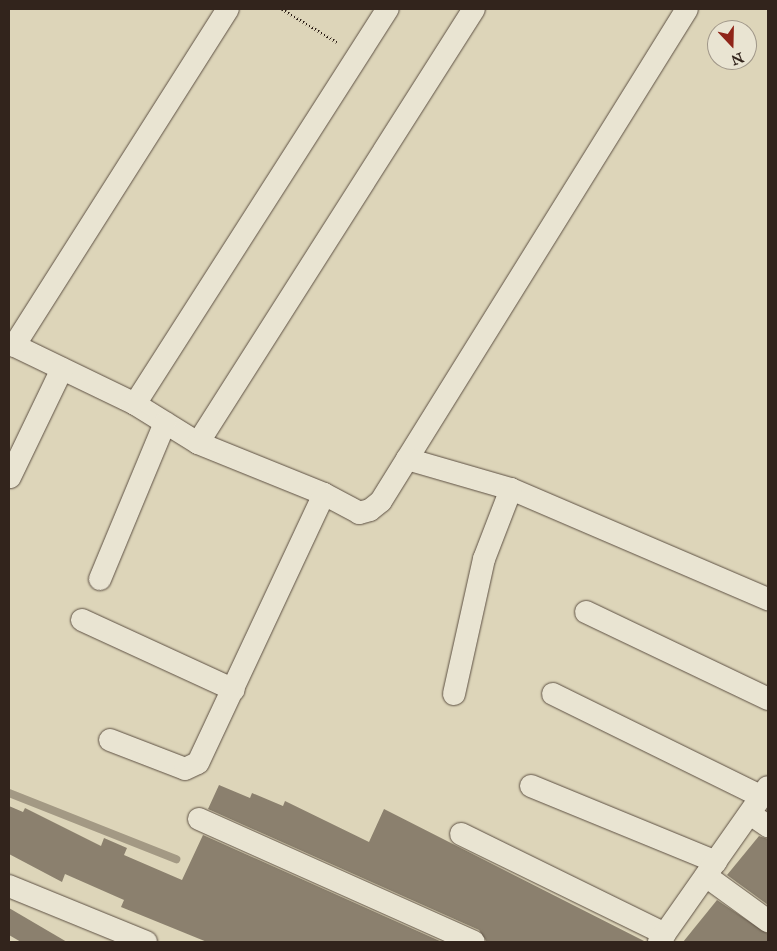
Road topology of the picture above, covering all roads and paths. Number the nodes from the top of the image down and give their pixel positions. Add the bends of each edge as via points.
1 (228, 9) edge
2 (282, 9) edge
3 (388, 9) edge
4 (474, 9) edge
5 (687, 9) edge
6 (330, 37) dead end
7 (12, 344) edge
8 (62, 369) junction
9 (135, 404) junction
10 (165, 423) junction
11 (198, 443) junction
12 (407, 458) junction
13 (10, 477) dead end
14 (511, 489) junction
15 (324, 494) junction
16 (100, 579) dead end
17 (768, 599) edge
18 (586, 612) dead end
19 (82, 620) dead end
20 (234, 690) junction
21 (454, 694) dead end
22 (553, 694) dead end
23 (768, 698) edge
24 (110, 740) dead end
25 (531, 786) dead end
26 (760, 799) edge
27 (200, 819) dead end
28 (768, 826) edge
29 (461, 834) dead end
30 (711, 869) junction
31 (9, 886) edge
32 (768, 921) edge
33 (120, 937) edge
34 (662, 938) edge
35 (146, 942) edge
36 (474, 942) edge

1 - 7 street
2 - 6 path
3 - 9 street
4 - 11 street
5 - 12 street
7 - 8 street
8 - 9 street
8 - 13 street
9 - 10 street
10 - 11 street
10 - 16 street
11 - 15 street
12 - 14 street
12 - 15 street via 381,501 370,510 359,513
14 - 17 street
14 - 21 street via 484,559
15 - 20 street
18 - 23 street
19 - 20 street
20 - 24 street via 194,766 185,769
22 - 26 street
25 - 30 street
26 - 28 street
26 - 30 street
27 - 36 street
29 - 34 street
30 - 32 street
30 - 34 street
31 - 33 street
33 - 35 street

